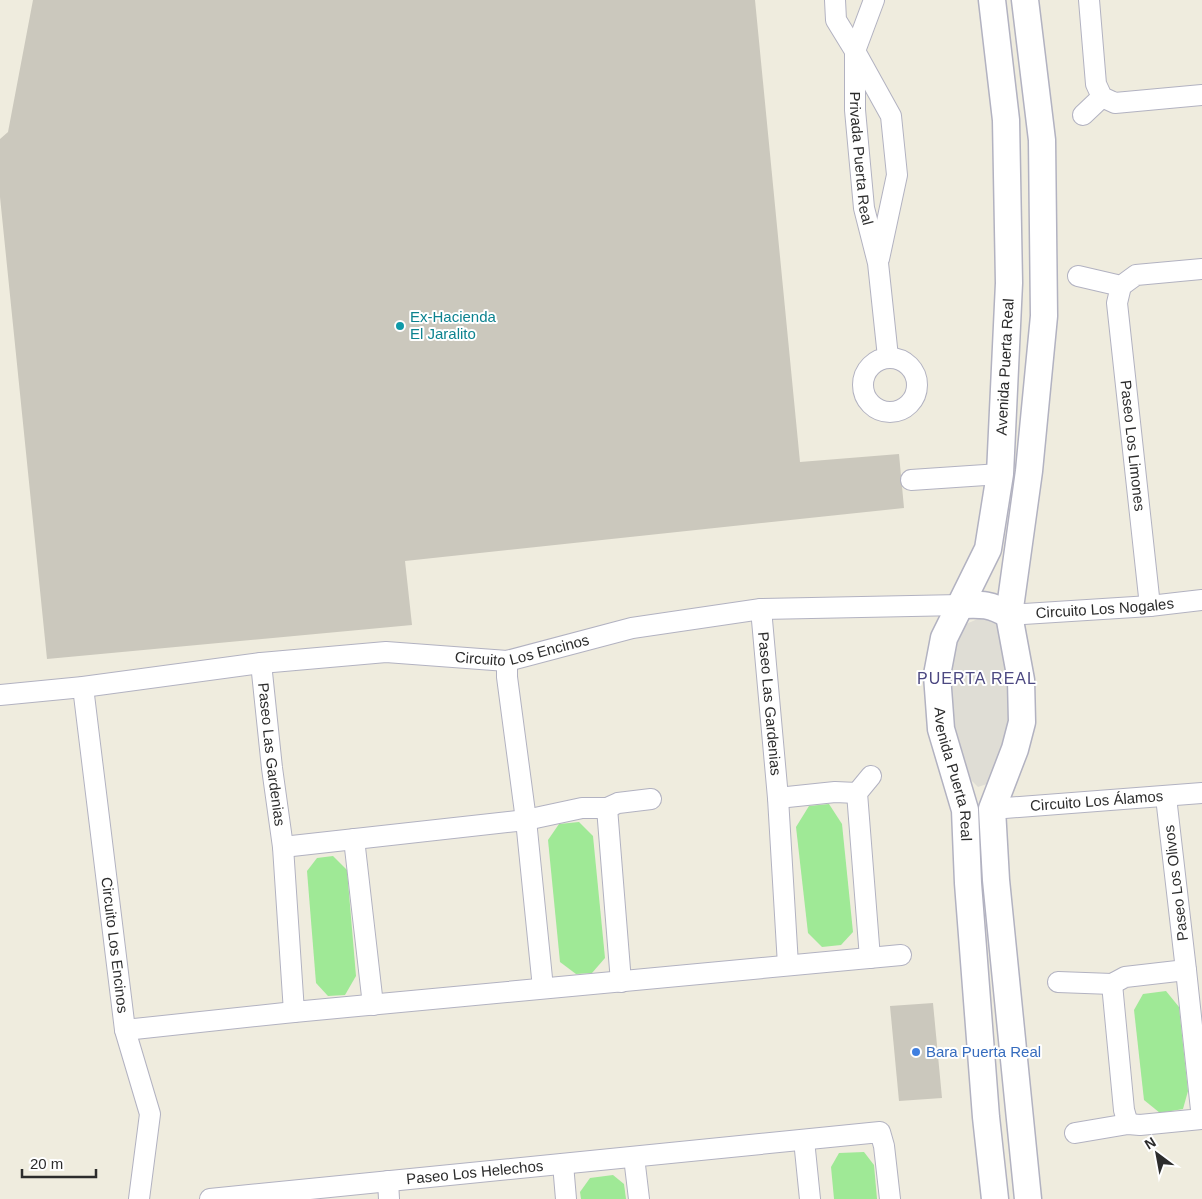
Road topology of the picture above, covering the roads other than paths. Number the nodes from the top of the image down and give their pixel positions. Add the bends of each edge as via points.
1 (835, 0) edge
2 (874, 0) edge
3 (992, 0) edge
4 (1025, 0) edge
5 (1089, 0) edge
6 (855, 51) junction
7 (1202, 95) edge
8 (1102, 97) junction
9 (1083, 115) dead end
10 (878, 263) junction
11 (1202, 269) edge
12 (1078, 276) dead end
13 (1121, 286) junction
14 (888, 357) dead end
15 (1029, 471) junction
16 (1000, 474) junction
17 (911, 480) dead end
18 (1202, 600) edge
19 (961, 605) junction
20 (1150, 606) junction
21 (761, 610) junction
22 (1009, 615) junction
23 (507, 661) junction
24 (261, 663) junction
25 (83, 687) junction
26 (0, 695) edge
27 (871, 776) dead end
28 (857, 793) junction
29 (1202, 793) edge
30 (1166, 797) junction
31 (778, 798) junction
32 (651, 799) dead end
33 (607, 808) junction
34 (992, 809) junction
35 (964, 810) junction
36 (526, 820) junction
37 (354, 838) junction
38 (283, 847) junction
39 (901, 955) dead end
40 (870, 958) junction
41 (788, 965) junction
42 (1186, 970) junction
43 (621, 982) junction
44 (1058, 982) dead end
45 (1112, 984) junction
46 (543, 988) junction
47 (373, 1005) junction
48 (294, 1012) junction
49 (125, 1030) junction
50 (1128, 1124) junction
51 (1075, 1133) dead end
52 (804, 1140) junction
53 (634, 1157) junction
54 (563, 1164) junction
55 (388, 1190) edge
56 (314, 1194) edge
57 (139, 1199) edge
58 (210, 1199) edge
59 (566, 1199) edge
60 (639, 1199) edge
61 (810, 1199) edge
62 (890, 1199) edge
63 (995, 1199) edge
64 (1028, 1199) edge

1 - 6 street, Privada Puerta Real via 836,20
2 - 6 street, Privada Puerta Real
3 - 16 street, Avenida Puerta Real via 1006,120 1008,274
4 - 15 street, Avenida Puerta Real via 1042,140 1044,307
5 - 8 street via 1096,84
6 - 10 street, Privada Puerta Real via 855,110 864,208
6 - 10 street, Privada Puerta Real via 891,116 898,175
7 - 8 street via 1115,103
8 - 9 street
10 - 14 street, Privada Puerta Real
11 - 13 street via 1136,275
12 - 13 street
13 - 20 street, Paseo Los Limones via 1117,303
15 - 16 street
15 - 22 street, Avenida Puerta Real
16 - 17 street
16 - 19 street, Avenida Puerta Real via 988,549
18 - 20 street, Circuito Los Nogales
19 - 21 street, Circuito Los Encinos
19 - 22 street via 996,607
19 - 35 street, Avenida Puerta Real via 944,638 937,675 941,729
20 - 22 street, Circuito Los Nogales
21 - 23 street, Circuito Los Encinos via 632,628
21 - 31 street, Paseo Las Gardenias
22 - 34 street, Avenida Puerta Real via 1021,680 1022,722
23 - 24 street, Circuito Los Encinos via 386,652
23 - 36 street
24 - 25 street, Circuito Los Encinos
24 - 38 street, Paseo Las Gardenias
25 - 26 street, Circuito Los Encinos
25 - 49 street, Circuito Los Encinos
27 - 28 street
28 - 31 street, Paseo Las Gardenias
28 - 40 street
29 - 30 street, Circuito Los Álamos
30 - 34 street, Circuito Los Álamos
30 - 42 street, Paseo Los Olivos
31 - 41 street, Paseo Las Gardenias
32 - 33 street, Paseo Las Gardenias via 618,803
33 - 36 street, Paseo Las Gardenias via 582,808
33 - 43 street
34 - 35 street
34 - 64 street, Avenida Puerta Real
35 - 63 street, Avenida Puerta Real
36 - 37 street, Paseo Las Gardenias
36 - 46 street
37 - 38 street, Paseo Las Gardenias
37 - 47 street
38 - 48 street, Paseo Las Gardenias
39 - 40 street
40 - 41 street
41 - 43 street
42 - 45 street via 1125,977
42 - 50 street, Paseo Los Olivos via 1202,1119
43 - 46 street
44 - 45 street
45 - 50 street
46 - 47 street
47 - 48 street
48 - 49 street
49 - 57 street, Circuito Los Encinos via 150,1114
50 - 51 street, Paseo Los Olivos
52 - 53 street, Paseo Los Helechos
52 - 61 street
52 - 62 street, Paseo Los Helechos via 880,1132
53 - 54 street, Paseo Los Helechos
53 - 60 street
54 - 55 street, Paseo Los Helechos
54 - 59 street, Paseo Los Helechos
55 - 56 street, Paseo Los Helechos
56 - 58 street, Paseo Los Helechos

